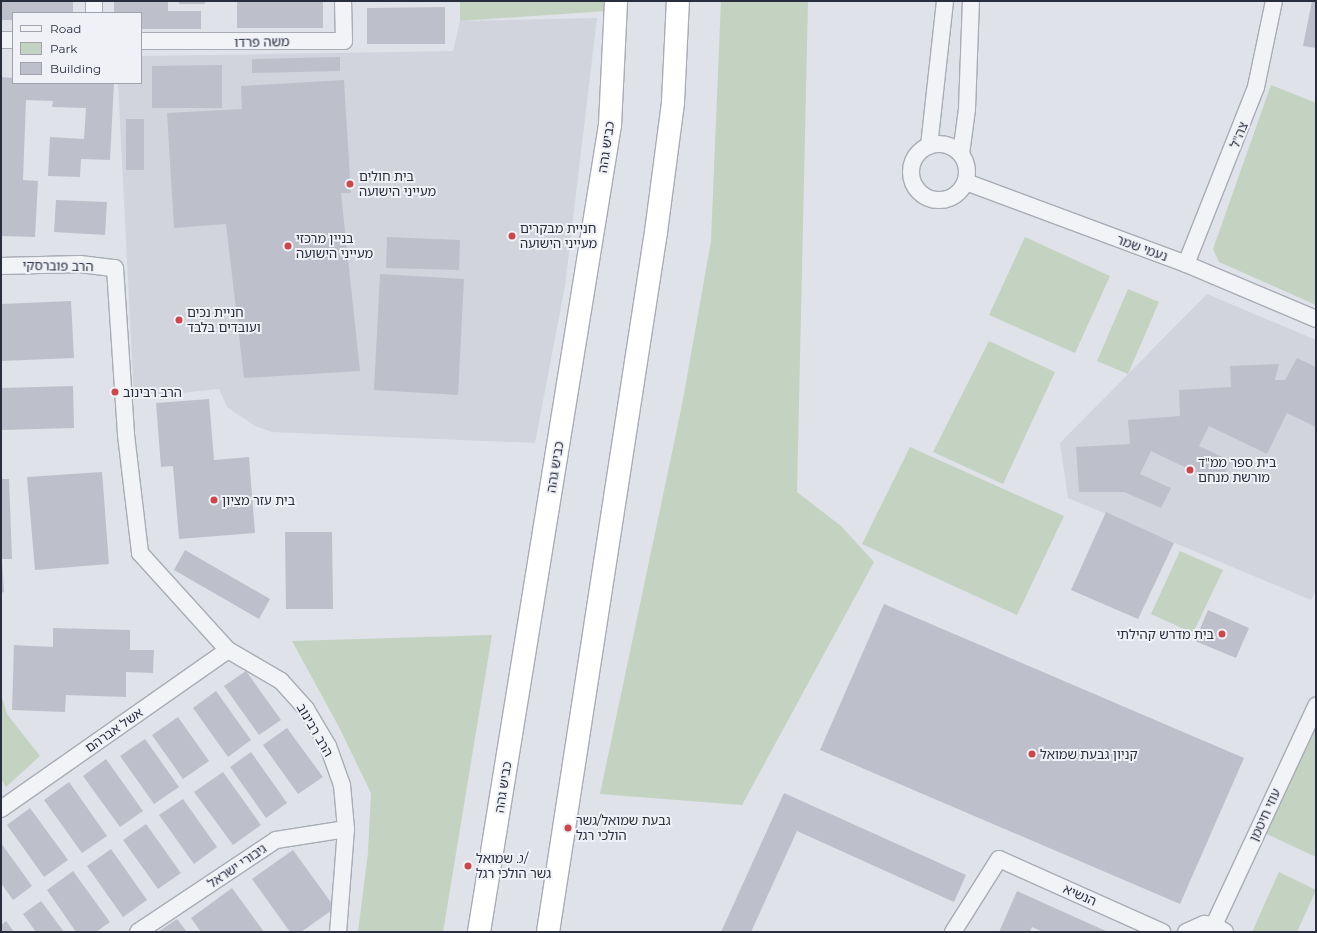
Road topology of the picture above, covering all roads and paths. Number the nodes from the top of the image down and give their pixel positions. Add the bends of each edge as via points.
1 (94, 1) edge
2 (343, 1) edge
3 (616, 1) edge
4 (678, 1) edge
5 (944, 1) edge
6 (971, 1) edge
7 (1274, 1) edge
8 (94, 12) edge
9 (1, 40) edge
10 (12, 40) edge
11 (142, 41) edge
12 (930, 146) junction
13 (961, 154) junction
14 (966, 182) junction
15 (1186, 264) junction
16 (1, 266) edge
17 (115, 268) joint
18 (1316, 319) edge
19 (228, 650) junction
20 (1316, 706) edge
21 (1, 809) edge
22 (346, 829) junction
23 (1219, 929) edge
24 (138, 932) edge
25 (338, 932) edge
26 (479, 932) edge
27 (548, 932) edge
28 (953, 932) edge
29 (1162, 932) edge
30 (1186, 932) edge

1 - 8 street
2 - 11 street, משה פרדו via 344,41
3 - 26 highway, כביש גהה via 610,125
4 - 27 highway via 673,102 656,232
5 - 12 street
6 - 13 street via 967,109
7 - 15 street, צה"ל via 1256,87
9 - 10 street
12 - 13 street via 948,146
12 - 14 street via 917,154 911,170 912,180 919,192 931,199 941,200 953,197
13 - 14 street via 967,172
14 - 15 street, נעמי שמר
15 - 18 street, נעמי שמר
16 - 17 street, הרב פוברסקי via 80,264
17 - 19 street, הרב רבינוב via 126,435 140,553
19 - 21 street, אשל אברהם
19 - 22 street, הרב רבינוב via 281,681 306,709 328,746 342,785
20 - 23 street, עוזי חיטמן
22 - 24 street, גיבורי ישראל via 276,840
22 - 25 street, הרב רבינוב
23 - 30 street via 1204,924
28 - 29 street, הנשיא via 999,859

